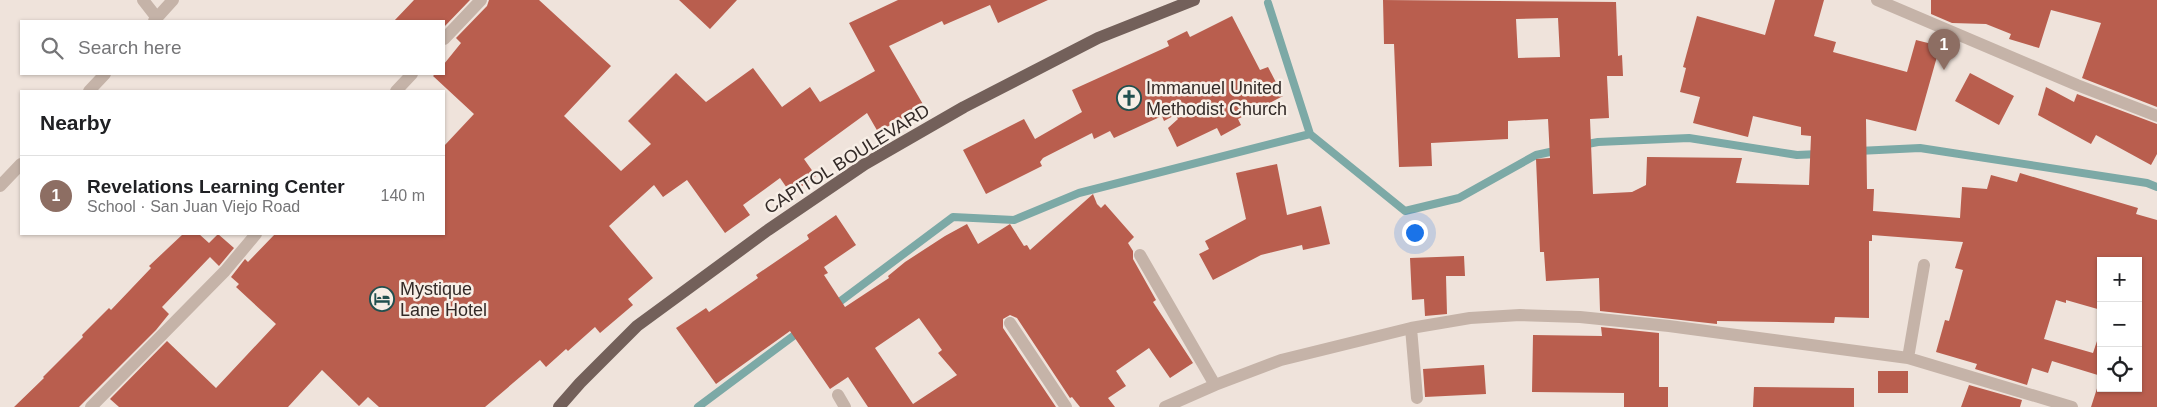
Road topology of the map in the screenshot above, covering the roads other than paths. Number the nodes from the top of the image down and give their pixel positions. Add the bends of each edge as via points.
1 (143, 0) edge
2 (173, 0) edge
3 (481, 0) edge
4 (1194, 0) edge
5 (1877, 0) edge
6 (156, 19) edge
7 (445, 38) edge
8 (104, 75) edge
9 (411, 75) edge
10 (90, 90) edge
11 (397, 90) edge
12 (2157, 116) edge
13 (20, 165) edge
14 (0, 186) edge
15 (255, 235) edge
16 (1140, 255) dead end
17 (1924, 265) dead end
18 (1010, 323) dead end
19 (1411, 328) junction
20 (1908, 358) junction
21 (1215, 385) junction
22 (838, 395) dead end
23 (1417, 398) dead end
24 (91, 407) edge
25 (559, 407) edge
26 (845, 407) edge
27 (1066, 407) edge
28 (1164, 407) edge
29 (2072, 407) edge

1 - 6 street
2 - 6 street
3 - 7 street
4 - 25 main road, CAPITOL BOULEVARD via 1098,38 964,106 865,164 637,326
5 - 12 street
8 - 10 street
9 - 11 street
13 - 14 street
15 - 24 street via 225,271
16 - 21 street
17 - 20 street
18 - 27 street
19 - 20 street via 1470,318 1520,315 1580,317
19 - 21 street via 1281,360
19 - 23 street
20 - 29 street
21 - 28 street
22 - 26 street

